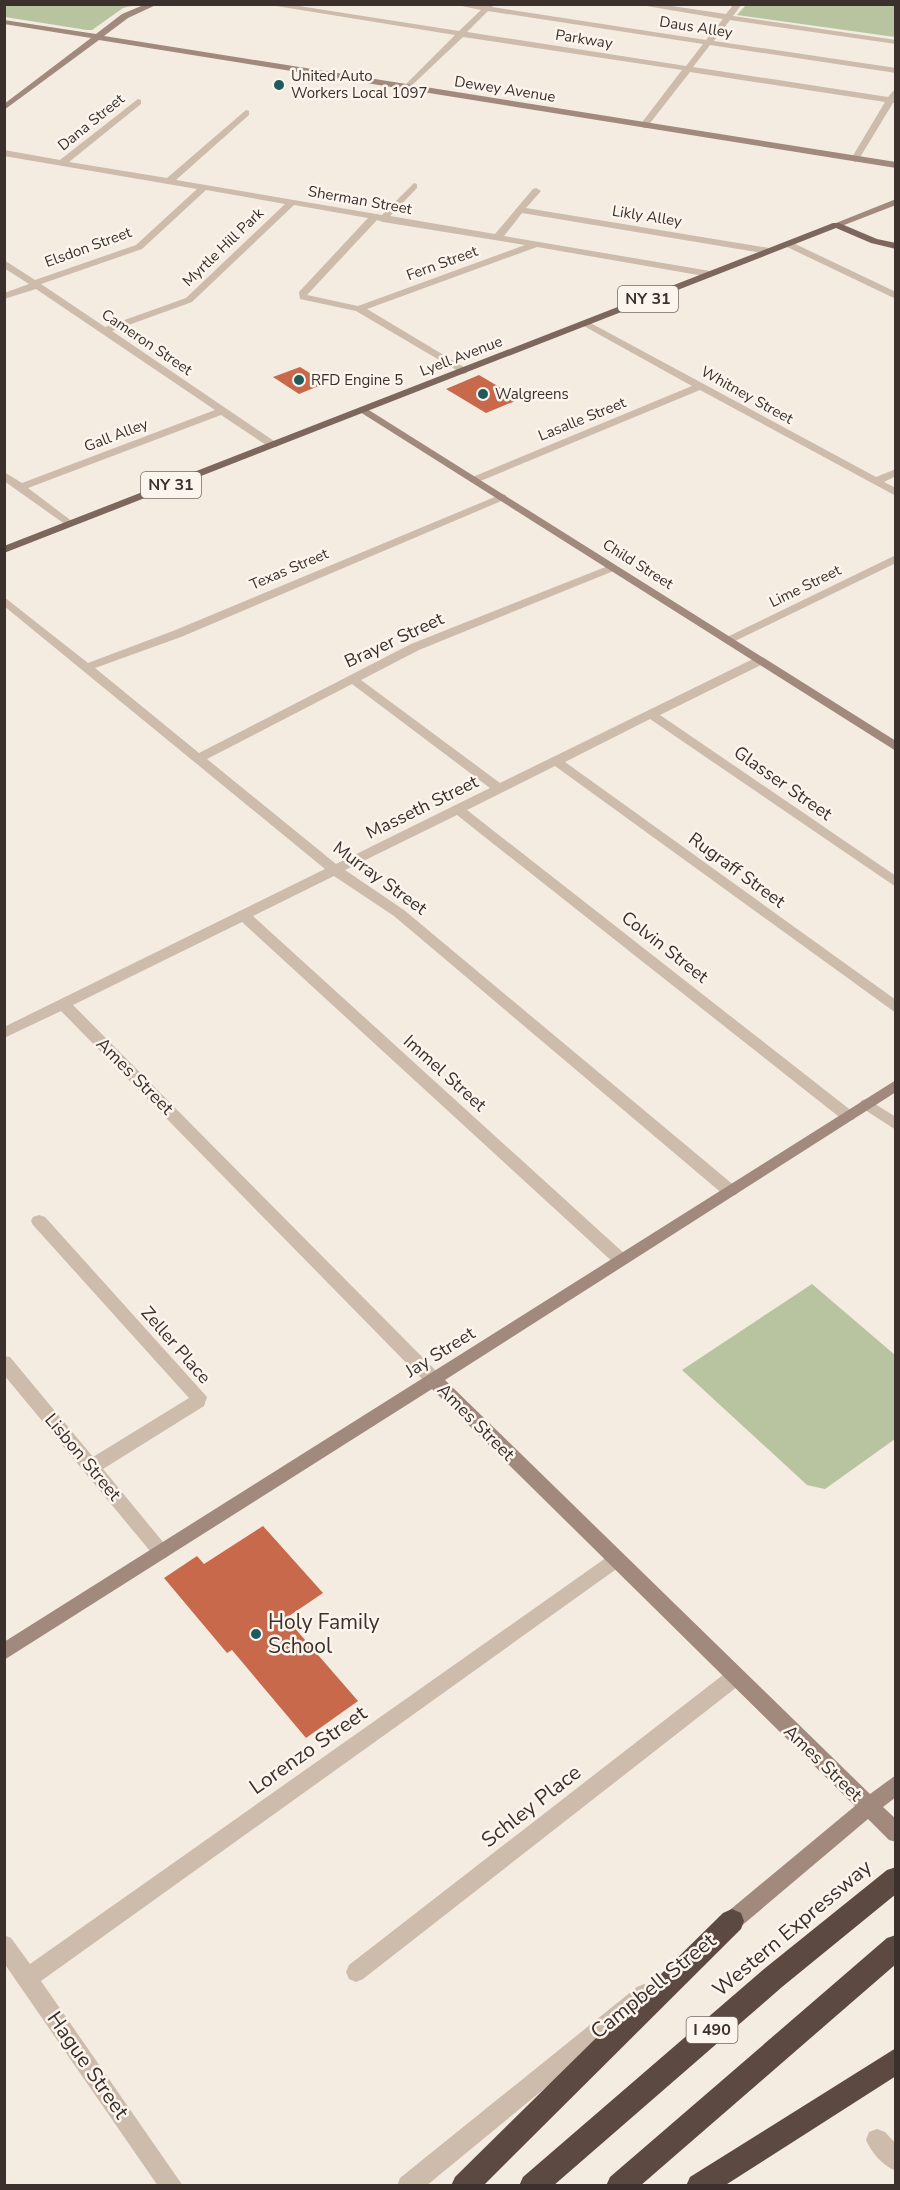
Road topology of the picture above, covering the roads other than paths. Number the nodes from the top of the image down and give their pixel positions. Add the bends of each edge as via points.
1 (154, 4) edge
2 (268, 4) edge
3 (456, 4) edge
4 (639, 4) edge
5 (738, 4) edge
6 (489, 7) edge
7 (728, 18) junction
8 (4, 22) edge
9 (461, 34) junction
10 (98, 36) junction
11 (896, 42) edge
12 (709, 43) junction
13 (688, 69) junction
14 (896, 71) edge
15 (408, 87) junction
16 (896, 91) edge
17 (893, 100) edge
18 (138, 102) dead end
19 (4, 108) edge
20 (246, 113) dead end
21 (645, 125) junction
22 (4, 153) edge
23 (855, 159) junction
24 (61, 164) junction
25 (896, 165) edge
26 (168, 182) junction
27 (414, 186) dead end
28 (203, 188) junction
29 (536, 191) dead end
30 (896, 202) edge
31 (291, 203) junction
32 (520, 210) junction
33 (378, 218) junction
34 (836, 225) junction
35 (813, 234) junction
36 (497, 238) junction
37 (788, 244) junction
38 (536, 245) junction
39 (892, 246) edge
40 (769, 251) junction
41 (4, 263) edge
42 (710, 274) junction
43 (36, 284) junction
44 (4, 296) edge
45 (896, 296) edge
46 (359, 309) junction
47 (585, 323) junction
48 (103, 331) junction
49 (463, 371) junction
50 (701, 386) junction
51 (364, 410) junction
52 (222, 411) junction
53 (273, 445) junction
54 (896, 472) edge
55 (4, 475) edge
56 (474, 480) junction
57 (875, 482) junction
58 (21, 487) junction
59 (896, 493) edge
60 (502, 497) junction
61 (69, 524) junction
62 (4, 550) edge
63 (896, 558) edge
64 (612, 568) junction
65 (4, 600) edge
66 (727, 640) junction
67 (759, 661) junction
68 (88, 667) junction
69 (351, 678) junction
70 (651, 714) junction
71 (896, 747) edge
72 (197, 759) junction
73 (556, 761) junction
74 (499, 789) junction
75 (458, 809) junction
76 (335, 870) junction
77 (896, 883) edge
78 (243, 915) junction
79 (63, 1004) junction
80 (896, 1008) edge
81 (4, 1033) edge
82 (896, 1085) edge
83 (867, 1104) junction
84 (848, 1116) junction
85 (896, 1125) edge
86 (730, 1191) junction
87 (39, 1221) dead end
88 (621, 1260) junction
89 (4, 1362) edge
90 (433, 1379) junction
91 (91, 1467) junction
92 (161, 1552) junction
93 (616, 1560) junction
94 (4, 1652) edge
95 (735, 1677) junction
96 (896, 1784) edge
97 (883, 1821) edge
98 (896, 1878) edge
99 (732, 1921) junction
100 (4, 1945) edge
101 (896, 1947) edge
102 (356, 1972) dead end
103 (28, 1978) junction
104 (896, 2061) edge
105 (877, 2140) dead end
106 (896, 2160) edge
107 (172, 2186) edge
108 (408, 2186) edge
109 (464, 2186) edge
110 (532, 2186) edge
111 (619, 2186) edge
112 (699, 2186) edge

1 - 10 street via 129,14
2 - 9 street, Parkway
3 - 6 street, Daus Alley
4 - 7 street
5 - 7 street
6 - 9 street
6 - 12 street, Daus Alley
7 - 11 street
7 - 12 street
8 - 10 street, Dewey Avenue
9 - 13 street, Parkway
9 - 15 street
10 - 15 street, Dewey Avenue
10 - 19 street
12 - 13 street
12 - 14 street, Daus Alley
13 - 17 street, Parkway
13 - 21 street
15 - 21 street, Dewey Avenue
16 - 17 street
17 - 23 street
18 - 24 street, Dana Street
20 - 26 street
21 - 23 street, Dewey Avenue
22 - 24 street, Sherman Street
23 - 25 street, Dewey Avenue
24 - 26 street, Sherman Street
26 - 28 street, Sherman Street
27 - 33 street
28 - 31 street, Sherman Street
28 - 43 street, Elsdon Street via 139,247
29 - 32 street
30 - 34 street, Lyell Avenue
31 - 33 street, Sherman Street
31 - 48 street, Myrtle Hill Park via 189,300
32 - 36 street
32 - 40 street, Likly Alley
33 - 36 street, Sherman Street
33 - 46 street via 302,294
34 - 35 main road, Lyell Avenue / NY 31
34 - 39 main road
35 - 37 main road, Lyell Avenue / NY 31
35 - 39 main road
36 - 38 street, Sherman Street
37 - 40 main road, Lyell Avenue / NY 31
37 - 45 street
38 - 42 street, Sherman Street
38 - 46 street, Fern Street
40 - 42 main road, Lyell Avenue / NY 31
41 - 43 street, Cameron Street
42 - 47 main road, Lyell Avenue / NY 31
43 - 44 street, Elsdon Street
43 - 48 street, Cameron Street
46 - 49 street
47 - 49 main road, Lyell Avenue / NY 31
47 - 50 street, Whitney Street
48 - 52 street, Cameron Street
49 - 51 main road, Lyell Avenue / NY 31
50 - 56 street, Lasalle Street
50 - 57 street, Whitney Street
51 - 53 main road, Lyell Avenue / NY 31
51 - 56 street, Child Street
52 - 53 street, Cameron Street
52 - 58 street, Gall Alley
53 - 61 main road, Lyell Avenue / NY 31
54 - 57 street
55 - 58 street
56 - 60 street, Child Street
57 - 59 street, Whitney Street
58 - 61 street
60 - 64 street, Child Street
60 - 68 street, Texas Street via 177,634
61 - 62 main road, Lyell Avenue / NY 31
63 - 66 street, Lime Street
64 - 66 street, Child Street
64 - 69 street, Brayer Street via 415,647
65 - 68 street, Murray Street
66 - 67 street, Child Street
67 - 70 street, Masseth Street
67 - 71 street, Child Street
68 - 72 street, Murray Street
69 - 72 street, Brayer Street
69 - 74 street
70 - 73 street, Masseth Street
70 - 77 street, Glasser Street
72 - 76 street, Murray Street
73 - 74 street, Masseth Street
73 - 80 street, Rugraff Street
74 - 75 street, Masseth Street
75 - 76 street, Masseth Street
75 - 84 street, Colvin Street
76 - 78 street, Masseth Street
76 - 86 street, Murray Street via 399,913
78 - 79 street, Masseth Street
78 - 88 street, Immel Street
79 - 81 street, Masseth Street
79 - 90 street, Ames Street
82 - 83 street, Jay Street
83 - 84 street, Jay Street
83 - 85 street
84 - 86 street, Jay Street
86 - 88 street, Jay Street
87 - 91 street, Zeller Place via 198,1397 198,1401
88 - 90 street, Jay Street
89 - 91 street, Lisbon Street
90 - 92 street, Jay Street
90 - 93 street, Ames Street
91 - 92 street, Lisbon Street
92 - 94 street, Jay Street
93 - 95 street, Ames Street
93 - 103 street, Lorenzo Street
95 - 97 street, Ames Street
95 - 102 street, Schley Place
96 - 97 street, Campbell Street
97 - 99 street, Campbell Street
98 - 110 highway, Western Expressway / I 490 via 773,1977
99 - 108 street, Campbell Street
99 - 109 highway
100 - 103 street, Hague Street
101 - 111 highway
103 - 107 street, Hague Street
104 - 112 highway
105 - 106 street

